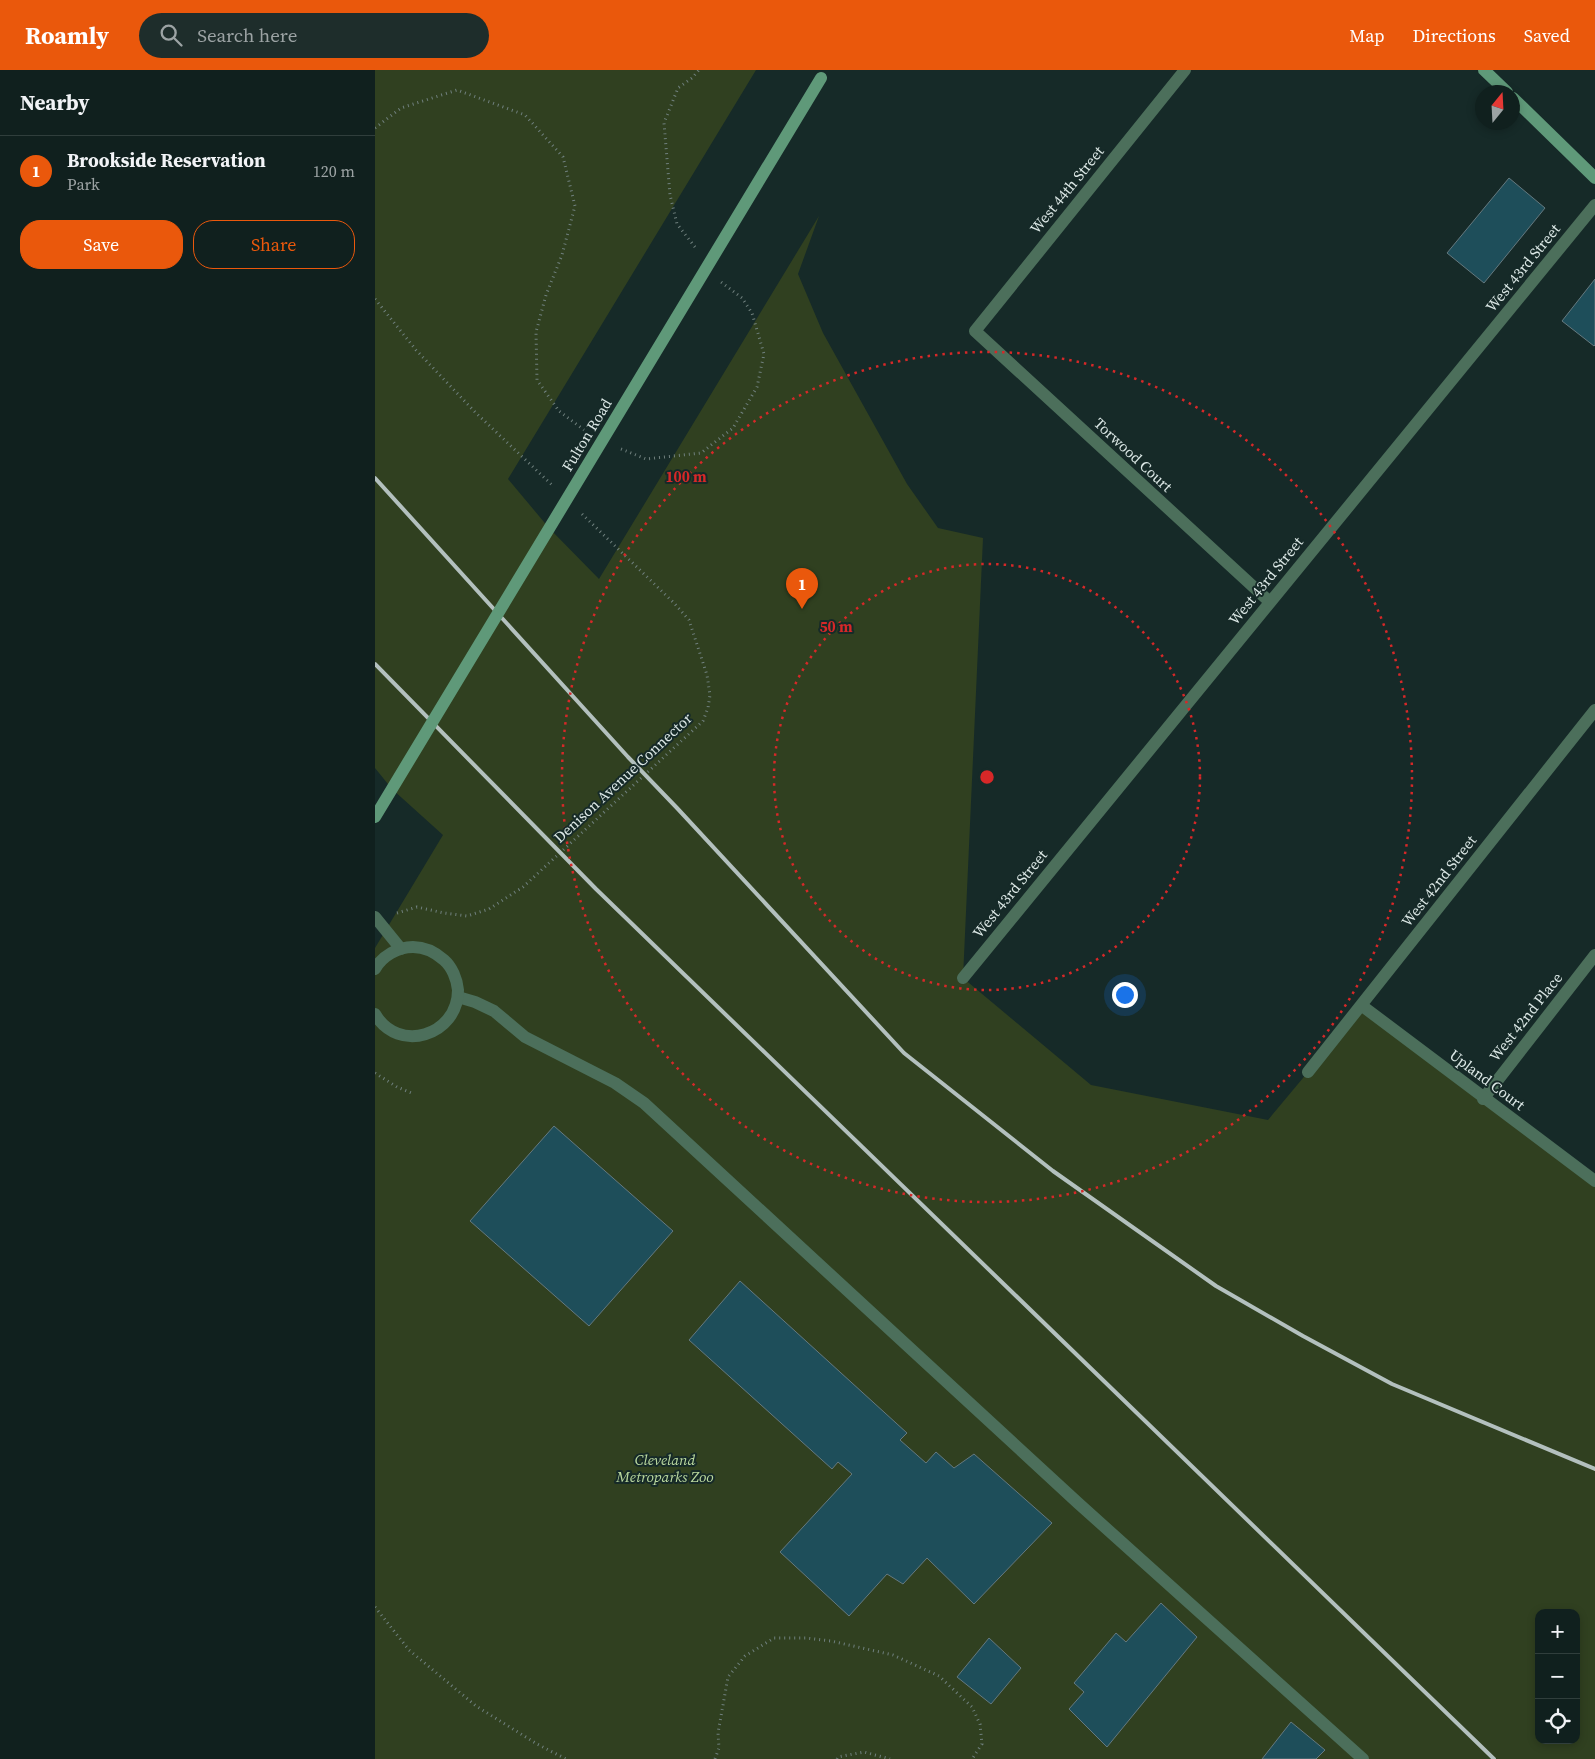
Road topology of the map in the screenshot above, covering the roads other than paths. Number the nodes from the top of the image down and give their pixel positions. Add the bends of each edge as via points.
1 (1185, 70) edge
2 (1483, 70) edge
3 (824, 74) edge
4 (1499, 85) edge
5 (1520, 105) edge
6 (1595, 178) edge
7 (1595, 205) edge
8 (975, 331) joint
9 (1270, 602) junction
10 (1595, 710) edge
11 (375, 818) edge
12 (375, 917) edge
13 (401, 949) junction
14 (1595, 955) edge
15 (375, 969) edge
16 (963, 978) dead end
17 (458, 997) junction
18 (1361, 1005) junction
19 (375, 1014) edge
20 (1308, 1072) dead end
21 (1483, 1098) junction
22 (1595, 1180) edge
23 (1363, 1759) edge

1 - 8 street, West 44th Street
2 - 4 main road
3 - 11 main road, Fulton Road, bridge
5 - 6 main road
7 - 9 street, West 43rd Street
8 - 9 street, Torwood Court
9 - 16 street, West 43rd Street
10 - 18 street, West 42nd Street
12 - 13 street
13 - 15 street via 387,955
13 - 17 street via 413,947 438,954 454,974
14 - 21 street, West 42nd Place
17 - 19 street via 454,1012 445,1023 433,1032 419,1036 404,1036 390,1030
17 - 23 street via 494,1011 525,1037 615,1082 644,1103 1070,1497
18 - 20 street, West 42nd Street
18 - 21 street, Upland Court
21 - 22 street, Upland Court

